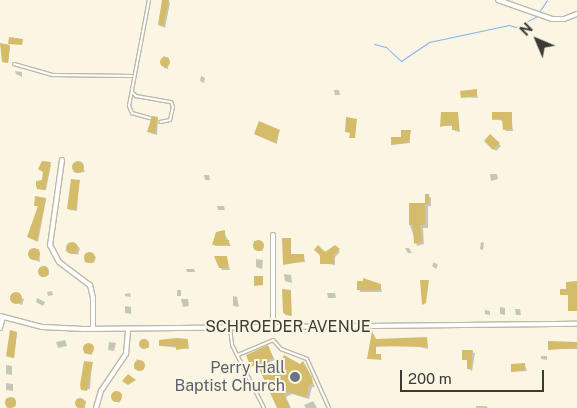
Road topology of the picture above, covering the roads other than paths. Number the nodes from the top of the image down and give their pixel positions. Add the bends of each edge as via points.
1 (149, 0) edge
2 (498, 0) edge
3 (577, 14) edge
4 (14, 64) dead end
5 (133, 76) junction
6 (131, 91) junction
7 (150, 118) dead end
8 (160, 122) dead end
9 (62, 160) dead end
10 (273, 235) dead end
11 (2, 316) edge
12 (577, 324) edge
13 (273, 327) junction
14 (0, 328) edge
15 (230, 328) junction
16 (93, 329) junction
17 (128, 329) junction
18 (238, 354) junction
19 (96, 408) edge
20 (264, 408) edge
21 (329, 408) edge

1 - 5 lane
2 - 3 street via 538,15 564,19
4 - 5 lane via 53,76
5 - 6 lane
6 - 7 lane via 132,113
6 - 8 lane via 136,96 171,102 170,120
9 - 16 street via 50,244 59,262 90,286
10 - 13 street
11 - 14 street
11 - 16 street, SCHROEDER AVENUE via 42,327
12 - 13 street, SCHROEDER AVENUE
13 - 15 street, SCHROEDER AVENUE
15 - 17 street, SCHROEDER AVENUE
15 - 18 lane via 232,345
16 - 17 street, SCHROEDER AVENUE
17 - 19 street via 126,354 101,391
18 - 20 lane
18 - 21 lane via 273,340 281,349 307,359

